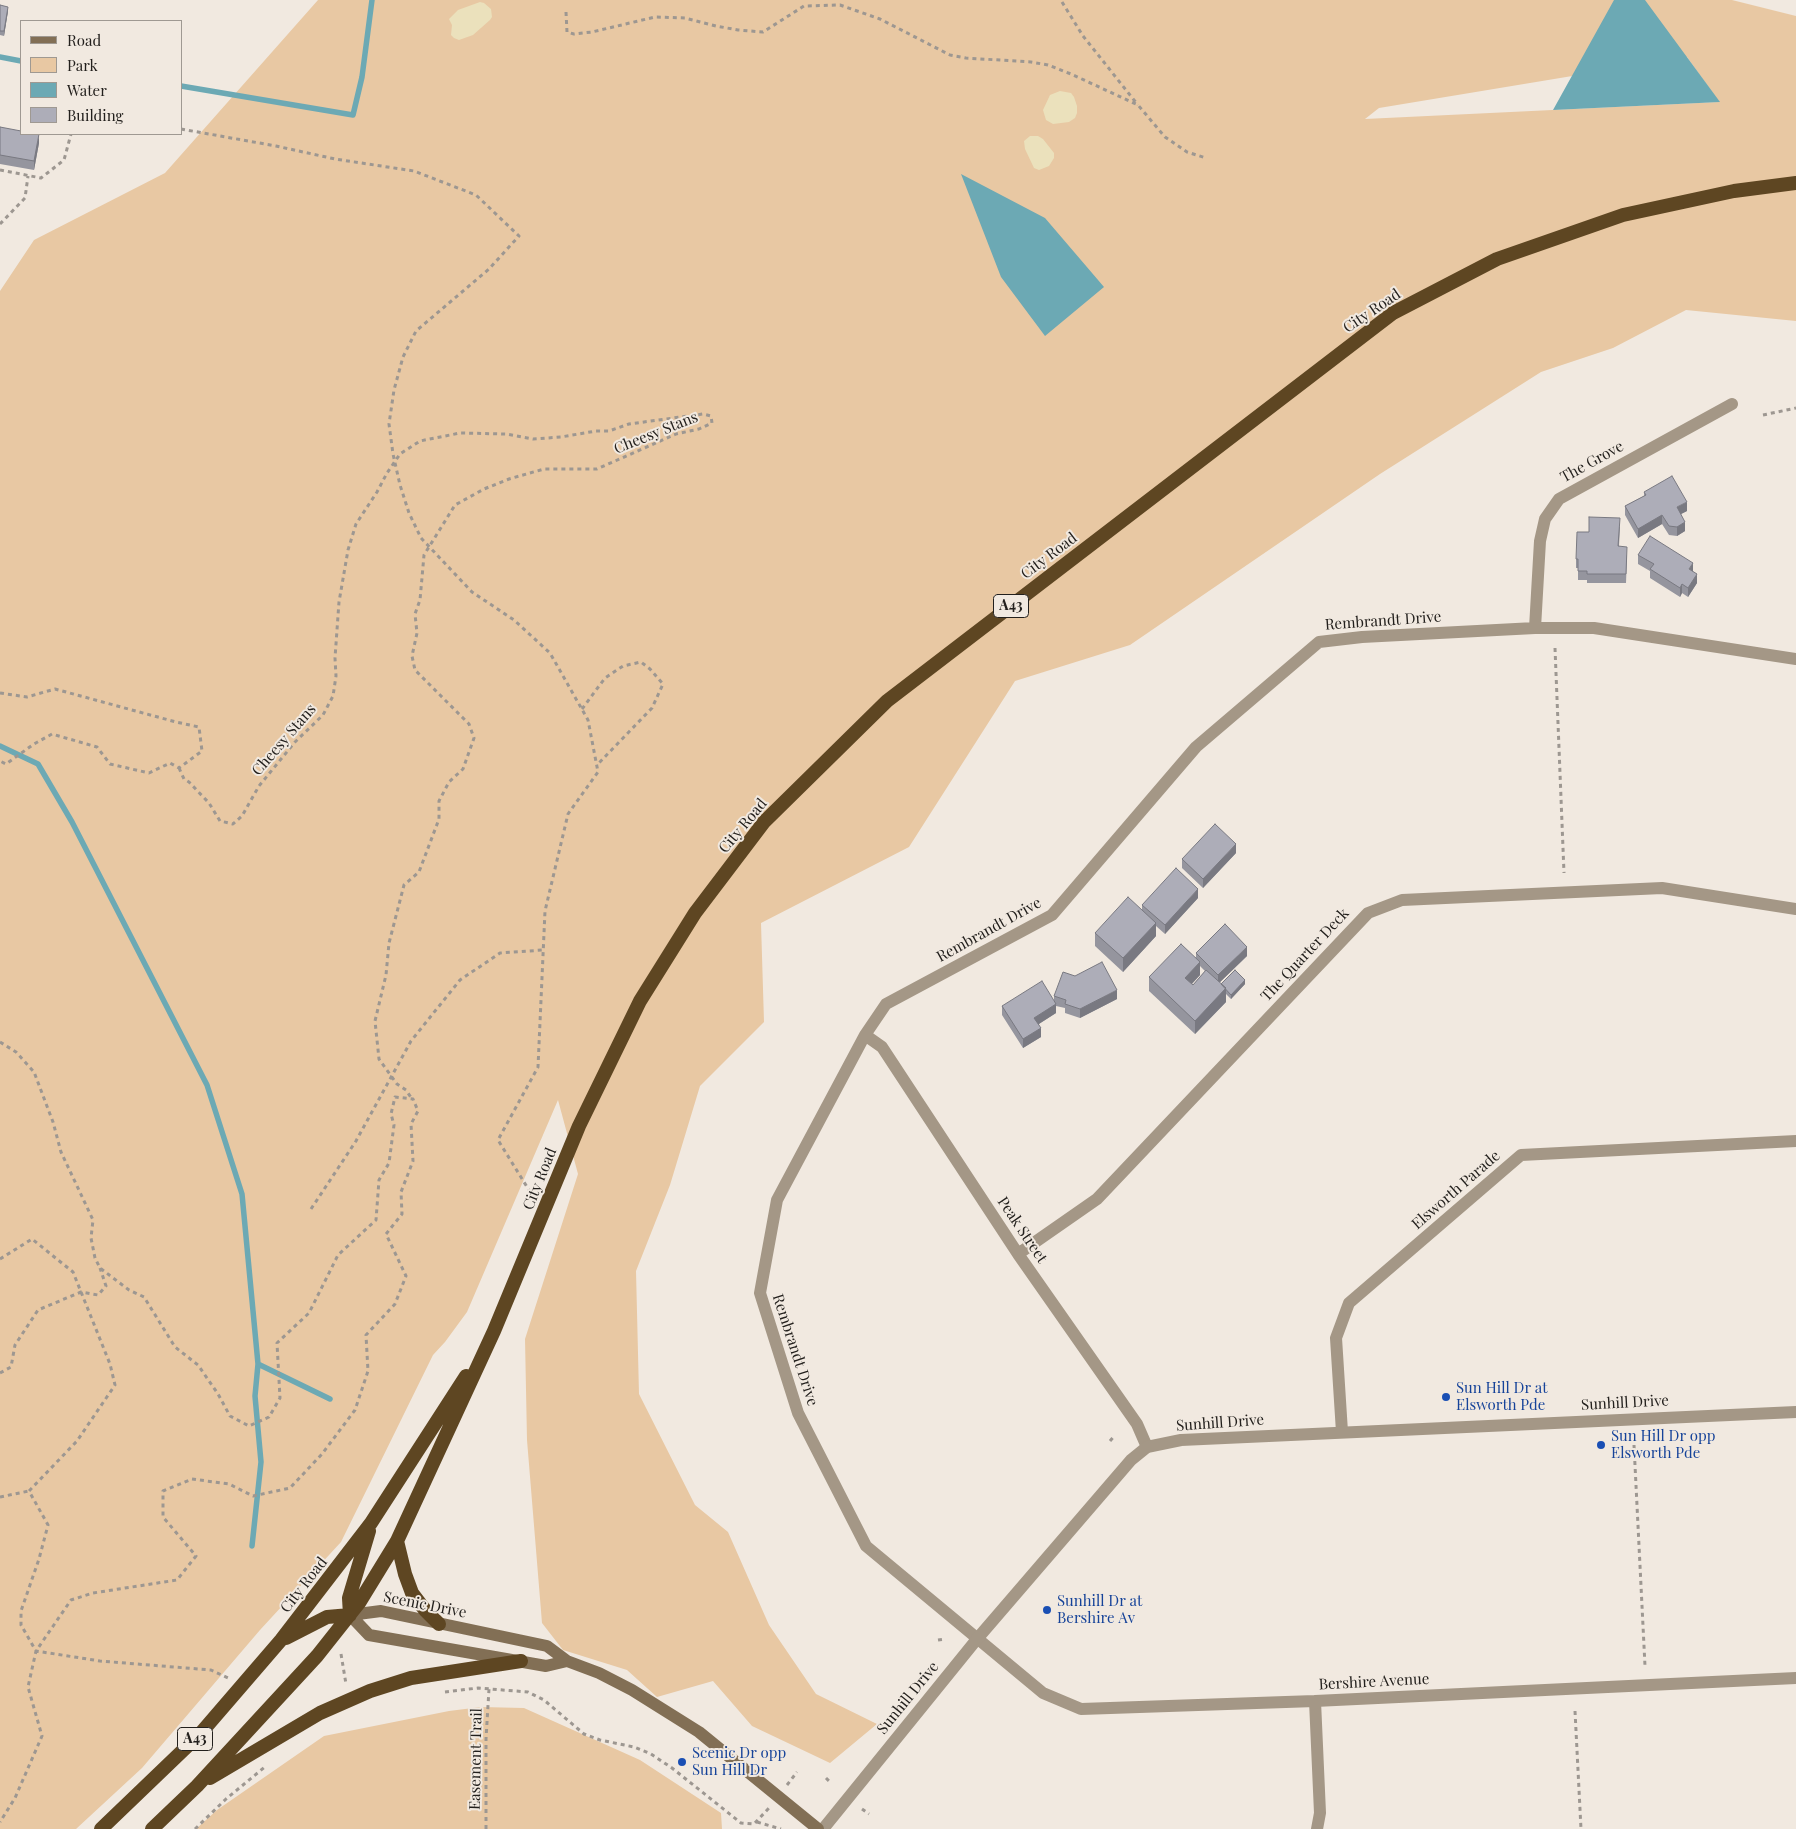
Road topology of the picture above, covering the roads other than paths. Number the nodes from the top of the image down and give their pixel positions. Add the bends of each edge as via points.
1 (1796, 183) edge
2 (1732, 404) dead end
3 (1535, 628) junction
4 (1796, 659) edge
5 (1796, 909) edge
6 (865, 1035) junction
7 (1796, 1141) edge
8 (1018, 1254) junction
9 (494, 1331) junction
10 (1796, 1412) edge
11 (1342, 1432) junction
12 (1147, 1447) junction
13 (371, 1524) junction
14 (397, 1541) junction
15 (350, 1615) junction
16 (439, 1624) junction
17 (977, 1639) junction
18 (281, 1640) junction
19 (567, 1660) junction
20 (521, 1661) junction
21 (1796, 1678) edge
22 (1315, 1701) junction
23 (197, 1786) junction
24 (101, 1829) edge
25 (152, 1829) edge
26 (818, 1829) edge
27 (822, 1829) edge
28 (1317, 1829) edge

1 - 9 highway, City Road / A43 via 1734,191 1623,216 1497,259 1393,313 887,701 764,822 695,913 640,1001 579,1126
2 - 3 street, The Grove via 1559,499 1546,519 1540,541
3 - 4 street, Rembrandt Drive via 1594,628
3 - 6 street, Rembrandt Drive via 1319,642 1196,747 1052,915 886,1004
5 - 8 street, The Quarter Deck via 1662,888 1402,900 1368,913 1097,1199
6 - 8 street, Peak Street via 882,1047
6 - 17 street, Rembrandt Drive via 777,1200 760,1293 798,1413 866,1546
7 - 11 street, Elsworth Parade via 1521,1155 1349,1303 1336,1338
8 - 12 street, Peak Street via 1138,1424
9 - 13 highway, City Road / A43
9 - 14 highway, City Road / A43
10 - 11 street, Sunhill Drive
11 - 12 street, Sunhill Drive via 1181,1440
12 - 17 street, Sunhill Drive via 1131,1460
13 - 15 highway via 349,1598
13 - 18 highway, City Road / A43
14 - 15 highway, City Road / A43
14 - 16 highway via 412,1593
15 - 16 main road, Scenic Drive via 381,1611
15 - 18 highway via 327,1617
15 - 20 main road via 369,1636
15 - 23 highway, City Road / A43 via 317,1656
16 - 19 main road, Scenic Drive via 547,1646
17 - 22 street, Bershire Avenue via 1043,1693 1081,1709
17 - 27 street, Sunhill Drive
18 - 24 highway, City Road / A43 via 200,1734
19 - 20 main road via 546,1666
19 - 26 main road, Scenic Drive via 599,1673 699,1732
20 - 23 highway via 411,1678 370,1691 320,1713
21 - 22 street, Bershire Avenue
22 - 28 street via 1320,1813
23 - 25 highway, City Road / A43

